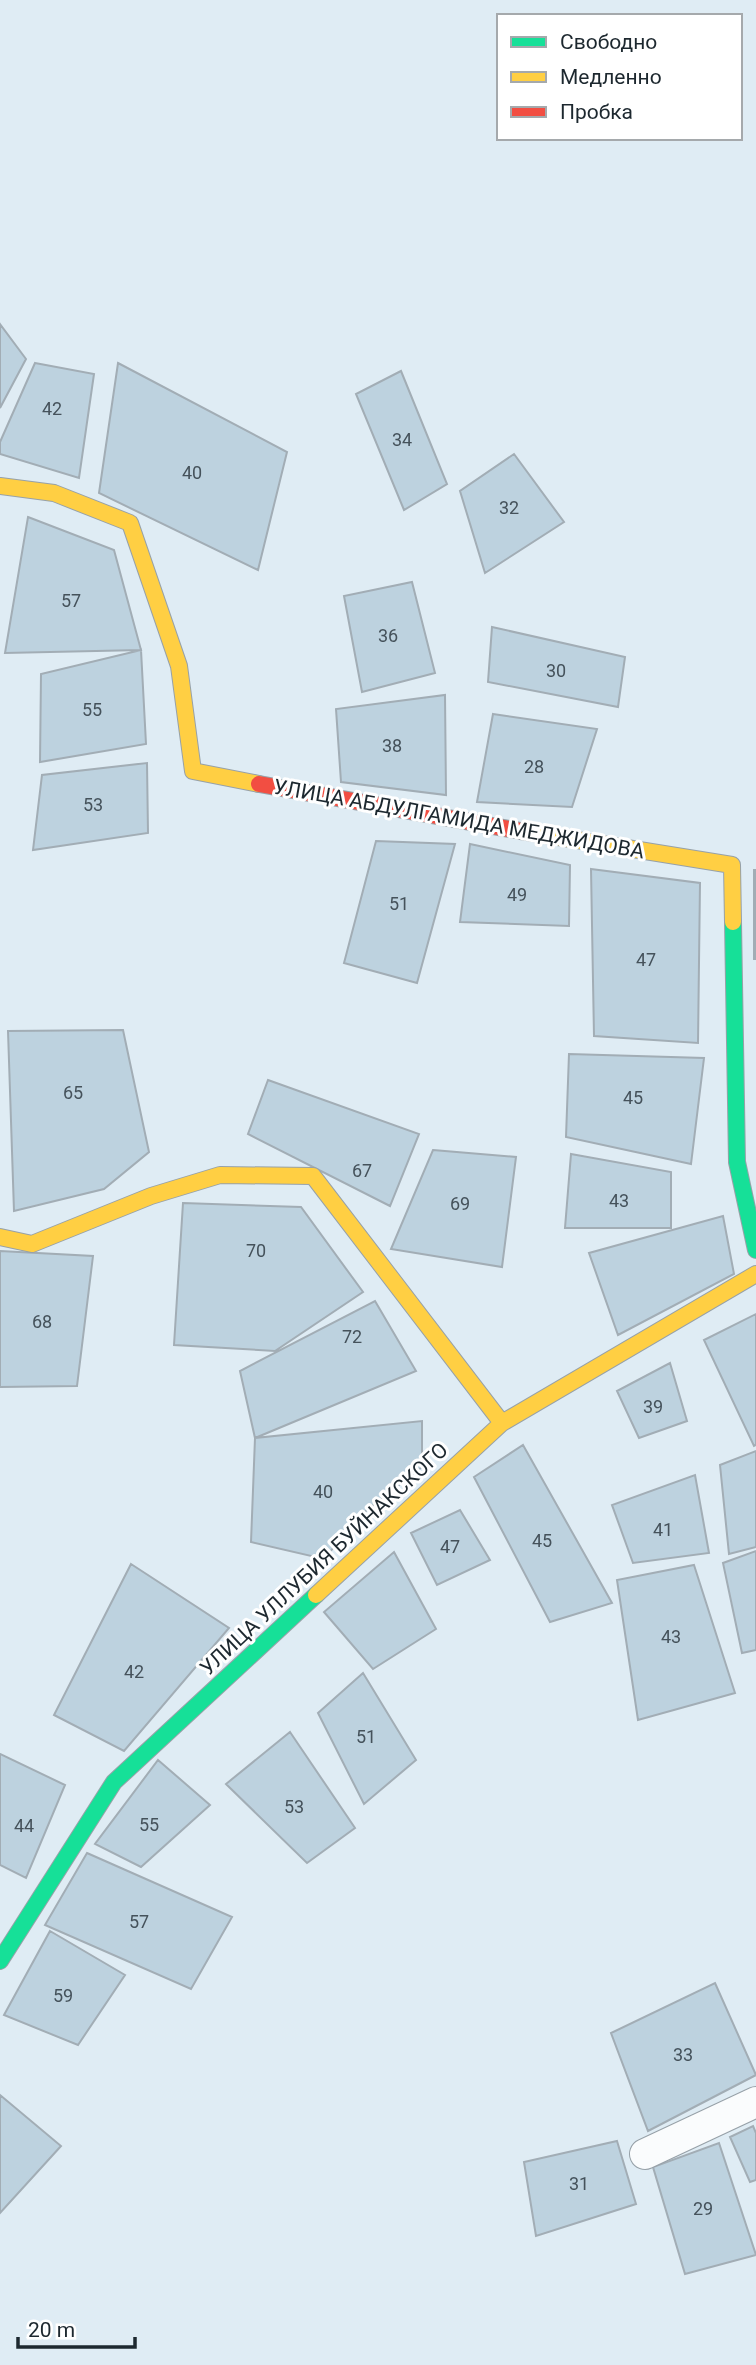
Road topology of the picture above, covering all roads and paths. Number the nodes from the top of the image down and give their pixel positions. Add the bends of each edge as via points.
1 (0, 486) edge
2 (0, 1237) edge
3 (756, 1250) edge
4 (756, 1274) edge
5 (502, 1423) junction
6 (0, 1961) edge
7 (756, 2102) edge
8 (645, 2154) dead end

1 - 3 street, УЛИЦА АБДУЛГАМИДА МЕДЖИДОВА via 54,493 130,523 179,666 193,771 426,816 732,865 737,1162
2 - 5 street via 32,1244 151,1196 220,1175 313,1176
4 - 5 street, УЛИЦА УЛЛУБИЯ БУЙНАКСКОГО
5 - 6 street, УЛИЦА УЛЛУБИЯ БУЙНАКСКОГО via 114,1782
7 - 8 street

